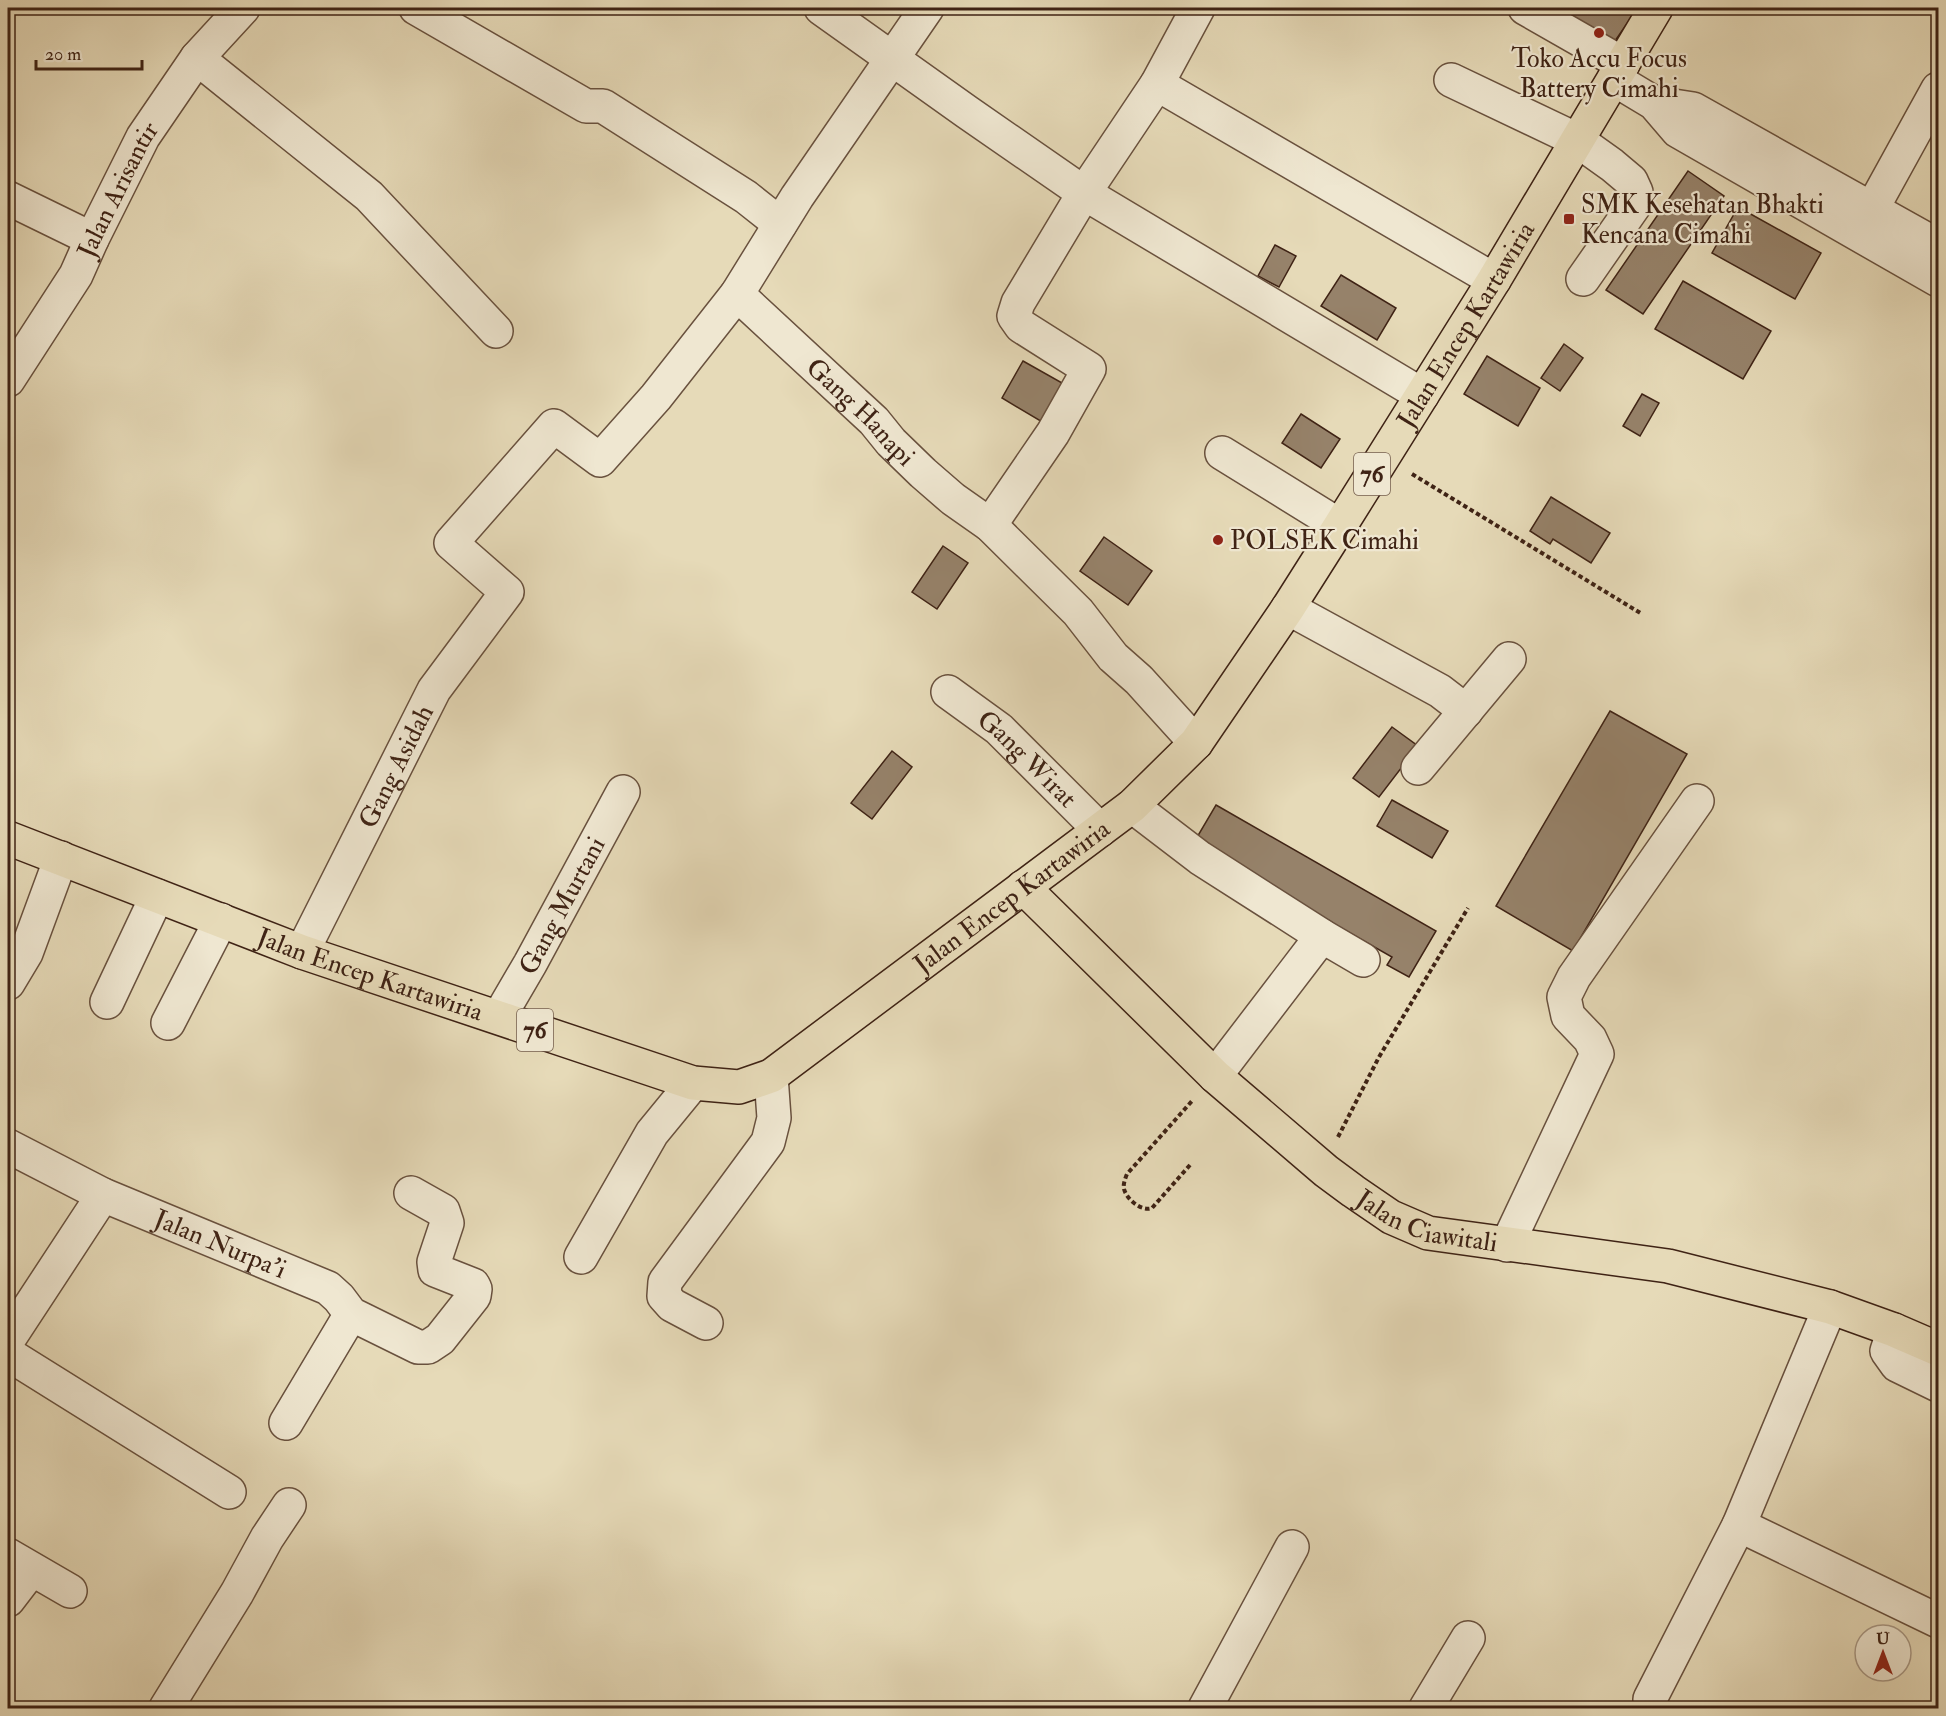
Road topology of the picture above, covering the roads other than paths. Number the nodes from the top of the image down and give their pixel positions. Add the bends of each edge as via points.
1 (243, 8) edge
2 (416, 8) edge
3 (821, 8) edge
4 (927, 8) edge
5 (1198, 8) edge
6 (1525, 8) edge
7 (1656, 8) edge
8 (197, 58) junction
9 (893, 58) junction
10 (1619, 72) junction
11 (1451, 80) dead end
12 (1157, 84) junction
13 (1938, 89) edge
14 (1577, 140) junction
15 (1084, 193) junction
16 (8, 198) edge
17 (1865, 221) junction
18 (780, 225) junction
19 (92, 239) junction
20 (1938, 246) edge
21 (1583, 279) dead end
22 (1494, 280) junction
23 (1938, 280) edge
24 (737, 294) junction
25 (496, 331) dead end
26 (8, 380) edge
27 (1422, 395) junction
28 (1222, 453) dead end
29 (990, 525) junction
30 (1340, 526) junction
31 (1288, 608) junction
32 (1509, 659) dead end
33 (948, 692) dead end
34 (1466, 711) junction
35 (1196, 742) junction
36 (1418, 768) dead end
37 (623, 792) dead end
38 (1697, 801) dead end
39 (1132, 806) junction
40 (1100, 830) junction
41 (8, 838) edge
42 (61, 858) junction
43 (1023, 887) junction
44 (157, 896) junction
45 (221, 921) junction
46 (1322, 936) junction
47 (302, 952) junction
48 (1363, 960) dead end
49 (8, 983) edge
50 (107, 1002) dead end
51 (499, 1017) junction
52 (168, 1023) dead end
53 (771, 1076) junction
54 (1215, 1076) junction
55 (693, 1083) junction
56 (8, 1146) edge
57 (411, 1193) dead end
58 (103, 1196) junction
59 (1507, 1245) junction
60 (581, 1257) dead end
61 (1830, 1307) junction
62 (351, 1314) junction
63 (705, 1323) dead end
64 (1894, 1330) junction
65 (8, 1340) edge
66 (1938, 1349) edge
67 (8, 1354) edge
68 (1938, 1385) edge
69 (286, 1423) dead end
70 (229, 1492) dead end
71 (290, 1505) dead end
72 (1738, 1525) junction
73 (1292, 1547) dead end
74 (19, 1563) edge
75 (70, 1591) dead end
76 (8, 1600) edge
77 (1938, 1621) edge
78 (1468, 1638) dead end
79 (165, 1708) edge
80 (1205, 1708) edge
81 (1426, 1708) edge
82 (1650, 1708) edge

1 - 8 street, Jalan Arisantir
2 - 18 street via 586,106 603,106 746,197
3 - 9 street
4 - 9 street
5 - 12 street
6 - 10 street
7 - 10 main road, Jalan Encep Kartawiria / 76
8 - 19 street, Jalan Arisantir via 143,137
8 - 25 street via 369,195
9 - 15 street
9 - 18 street
10 - 14 main road, Jalan Encep Kartawiria / 76
10 - 17 street via 1678,131
11 - 14 street
12 - 15 street
12 - 22 street
13 - 17 street
14 - 21 street via 1631,181 1636,192 1636,203
14 - 22 main road, Jalan Encep Kartawiria / 76
15 - 27 street
15 - 29 street via 1014,316 1021,326 1089,369 1053,433
16 - 19 street
17 - 20 street
17 - 23 street
18 - 24 street
19 - 26 street, Jalan Arisantir via 76,275
22 - 27 main road, Jalan Encep Kartawiria / 76
24 - 29 street, Gang Hanapi via 874,421 923,473
24 - 47 street, Gang Asidah via 656,397 600,460 554,426 451,543 507,592 434,690
27 - 30 main road, Jalan Encep Kartawiria / 76
28 - 30 street
29 - 35 street, Gang Hanapi via 1078,612 1113,657
30 - 31 main road, Jalan Encep Kartawiria / 76
31 - 34 street via 1440,691
31 - 35 main road, Jalan Encep Kartawiria / 76
32 - 34 street
33 - 40 street, Gang Wirat via 999,729
34 - 36 street
35 - 39 main road, Jalan Encep Kartawiria / 76
37 - 51 street, Gang Murtani
38 - 59 street via 1564,997 1568,1016 1590,1039 1597,1054
39 - 40 main road, Jalan Encep Kartawiria / 76
39 - 46 street via 1200,858
40 - 43 main road, Jalan Encep Kartawiria / 76
41 - 42 main road, Jalan Encep Kartawiria / 76
42 - 44 main road, Jalan Encep Kartawiria / 76
42 - 49 street via 26,953
43 - 53 main road, Jalan Encep Kartawiria / 76
43 - 54 main road, Jalan Ciawitali
44 - 45 main road, Jalan Encep Kartawiria / 76
44 - 50 street
45 - 47 main road, Jalan Encep Kartawiria / 76
45 - 52 street
46 - 48 street
46 - 54 street
47 - 51 main road, Jalan Encep Kartawiria / 76
51 - 55 main road, Jalan Encep Kartawiria / 76
53 - 55 main road, Jalan Encep Kartawiria / 76 via 739,1087
53 - 63 street via 774,1118 768,1142 665,1282 664,1296 672,1305
54 - 59 main road, Jalan Ciawitali via 1324,1169 1391,1217 1428,1233
55 - 60 street via 652,1133
56 - 58 street, Jalan Nurpa'i
57 - 62 street, Jalan Nurpa'i via 442,1211 447,1223 435,1270 473,1285 474,1296 440,1339 428,1347 418,1347
58 - 62 street, Jalan Nurpa'i via 328,1288
58 - 65 street
59 - 61 main road, Jalan Ciawitali via 1668,1266
61 - 64 main road, Jalan Ciawitali
61 - 72 street
62 - 69 street
64 - 66 main road, Jalan Ciawitali
64 - 68 street via 1887,1351 1897,1365
67 - 70 street
71 - 79 street
72 - 77 street
72 - 82 street via 1650,1699
73 - 80 street
74 - 75 street
74 - 76 street
78 - 81 street

